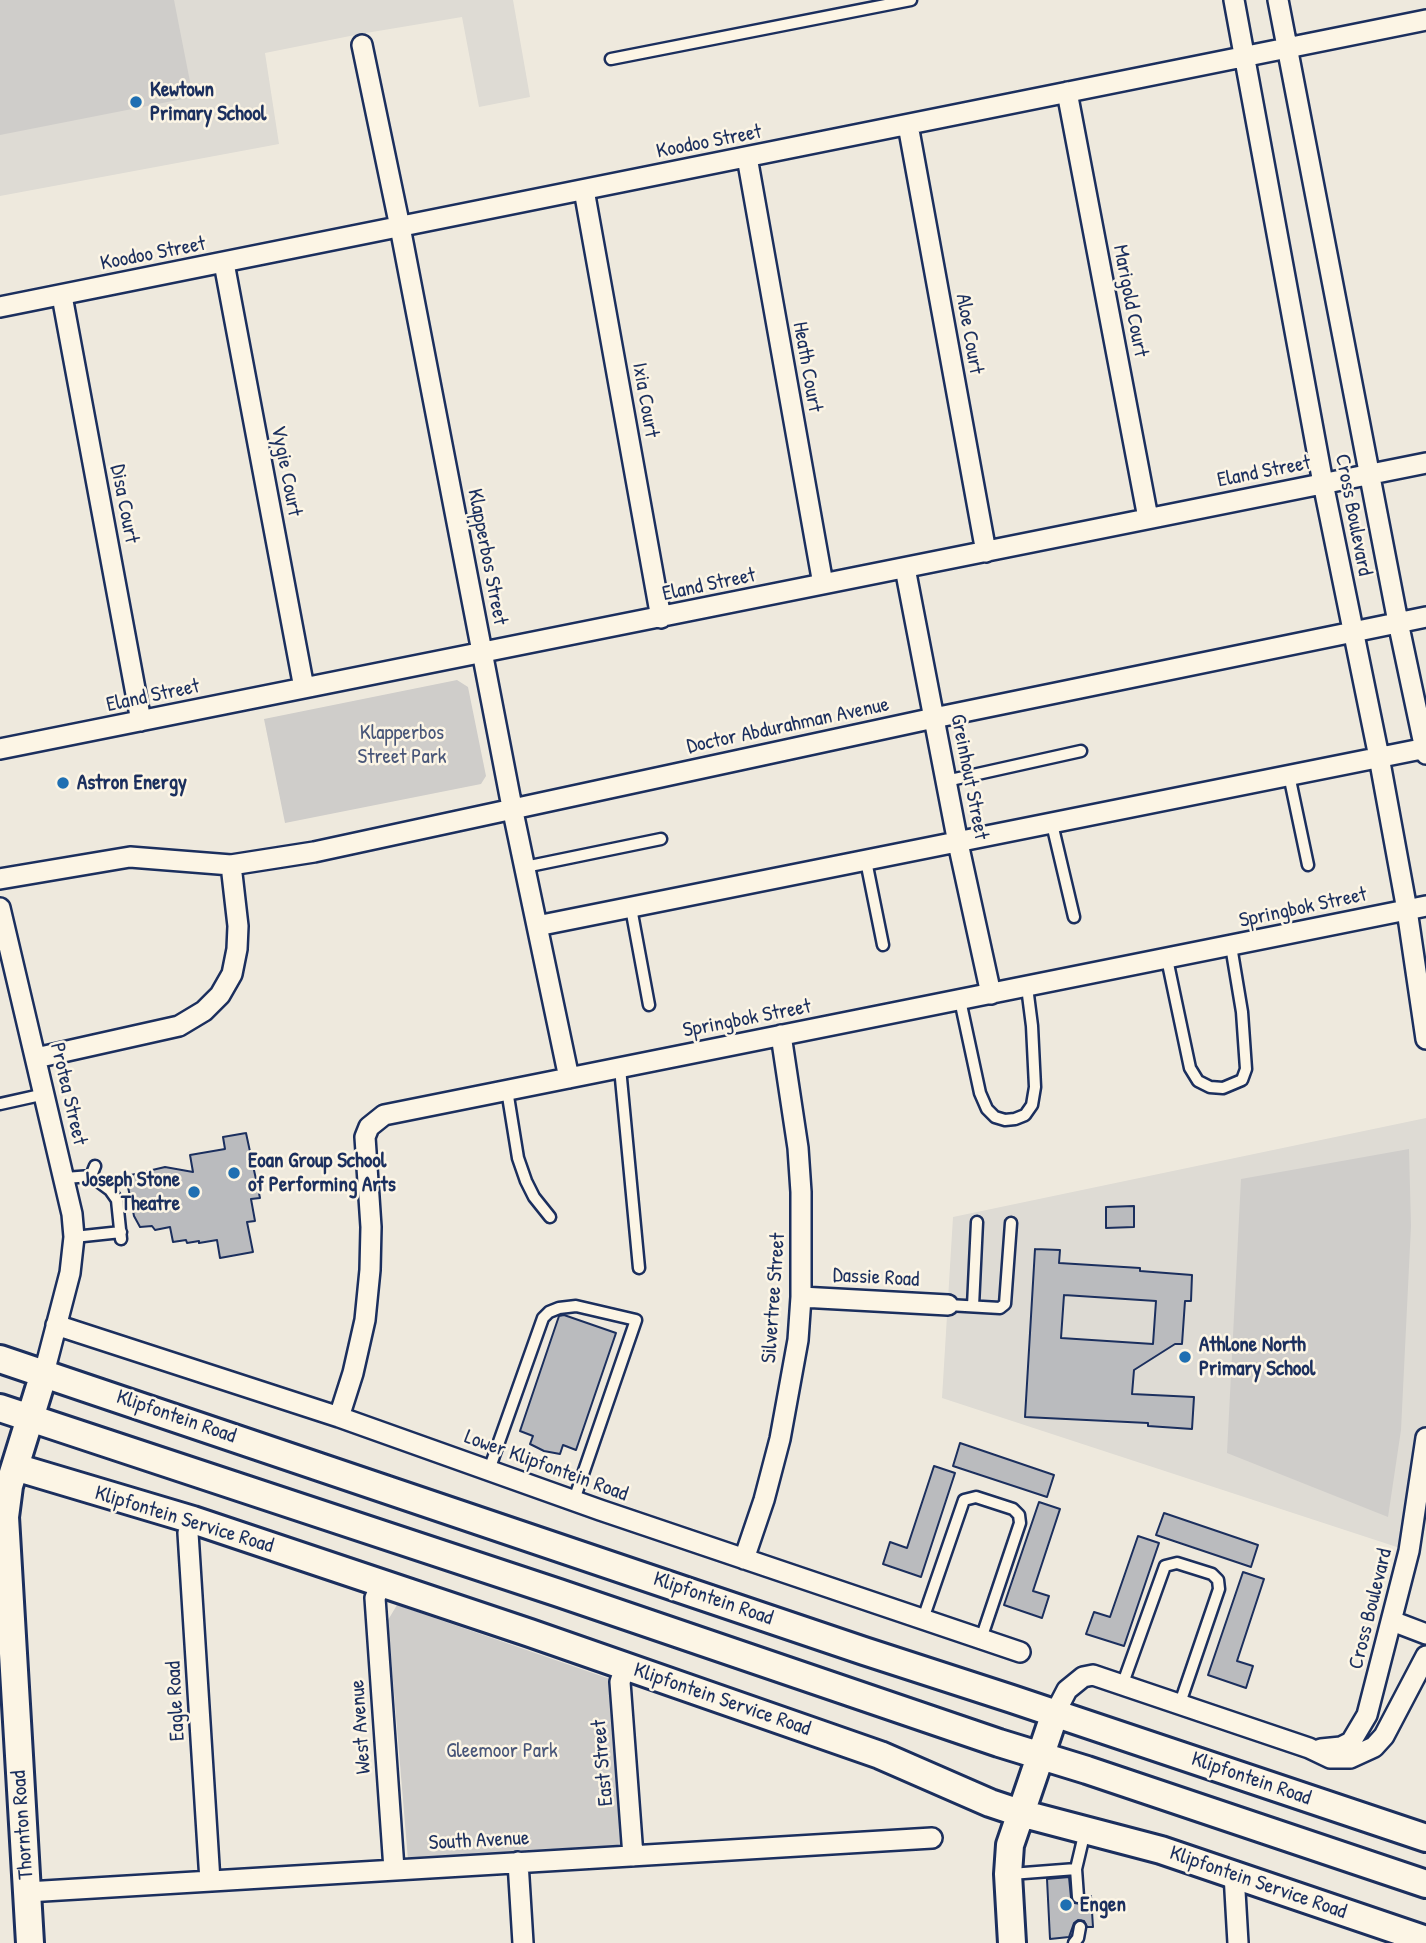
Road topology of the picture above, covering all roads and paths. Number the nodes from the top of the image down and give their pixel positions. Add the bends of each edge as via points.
1 (911, 0) edge
2 (1234, 0) edge
3 (1278, 0) edge
4 (1426, 20) edge
5 (362, 45) dead end
6 (1286, 48) junction
7 (1245, 57) junction
8 (611, 58) dead end
9 (1067, 92) junction
10 (908, 125) junction
11 (747, 157) junction
12 (584, 190) junction
13 (400, 227) junction
14 (224, 263) junction
15 (62, 296) junction
16 (0, 307) edge
17 (1426, 463) edge
18 (1371, 474) junction
19 (1323, 483) junction
20 (1148, 519) junction
21 (986, 552) junction
22 (905, 568) junction
23 (823, 584) junction
24 (1426, 617) edge
25 (661, 618) junction
26 (1398, 622) junction
27 (1353, 631) junction
28 (482, 652) junction
29 (304, 688) junction
30 (934, 718) junction
31 (141, 721) junction
32 (0, 749) edge
33 (1426, 750) edge
34 (1081, 751) dead end
35 (1379, 757) junction
36 (1289, 775) junction
37 (946, 781) junction
38 (512, 807) junction
39 (1052, 824) junction
40 (661, 839) dead end
41 (958, 843) junction
42 (866, 862) junction
43 (231, 865) junction
44 (1308, 865) dead end
45 (525, 867) junction
46 (0, 879) edge
47 (1426, 906) edge
48 (0, 908) edge
49 (631, 908) junction
50 (1406, 910) junction
51 (1074, 917) dead end
52 (537, 926) junction
53 (883, 945) dead end
54 (1231, 946) junction
55 (1167, 958) junction
56 (1027, 987) junction
57 (991, 994) junction
58 (960, 1000) junction
59 (649, 1005) dead end
60 (781, 1035) junction
61 (1426, 1039) edge
62 (36, 1058) junction
63 (620, 1068) junction
64 (569, 1078) junction
65 (507, 1090) junction
66 (45, 1094) junction
67 (0, 1104) edge
68 (65, 1178) junction
69 (550, 1217) dead end
70 (977, 1222) dead end
71 (1011, 1223) dead end
72 (74, 1237) junction
73 (639, 1268) dead end
74 (802, 1297) junction
75 (948, 1305) joint
76 (974, 1306) junction
77 (56, 1325) junction
78 (0, 1359) edge
79 (44, 1373) junction
80 (0, 1408) edge
81 (30, 1417) junction
82 (340, 1417) junction
83 (1426, 1438) edge
84 (7, 1465) edge
85 (489, 1470) junction
86 (574, 1500) junction
87 (193, 1520) junction
88 (744, 1559) junction
89 (380, 1584) junction
90 (923, 1619) junction
91 (1392, 1621) junction
92 (1426, 1634) edge
93 (981, 1639) junction
94 (1020, 1652) dead end
95 (1426, 1656) edge
96 (625, 1667) junction
97 (1123, 1684) junction
98 (1180, 1703) junction
99 (1055, 1713) junction
100 (1309, 1748) junction
101 (1040, 1756) junction
102 (1020, 1813) junction
103 (1085, 1830) junction
104 (932, 1838) dead end
105 (1426, 1838) edge
106 (633, 1856) junction
107 (518, 1862) junction
108 (394, 1869) junction
109 (1076, 1869) junction
110 (1008, 1874) junction
111 (1234, 1874) junction
112 (209, 1881) junction
113 (1426, 1884) edge
114 (27, 1892) junction
115 (1078, 1897) dead end
116 (1080, 1927) dead end
117 (1426, 1940) edge
118 (30, 1943) edge
119 (523, 1943) edge
120 (1012, 1943) edge
121 (1074, 1943) edge
122 (1238, 1943) edge

1 - 8 lane
2 - 7 street, Cross Boulevard
3 - 6 street, Cross Boulevard
4 - 6 street, Koodoo Street
5 - 13 street, Klapperbos Street
6 - 7 street, Koodoo Street
6 - 18 street, Cross Boulevard
7 - 9 street, Koodoo Street
7 - 19 street, Cross Boulevard
9 - 10 street, Koodoo Street
9 - 20 street, Marigold Court
10 - 11 street, Koodoo Street
10 - 21 street, Aloe Court
11 - 12 street, Koodoo Street
11 - 23 street, Heath Court
12 - 13 street, Koodoo Street
12 - 25 street, Ixia Court
13 - 14 street, Koodoo Street
13 - 28 street, Klapperbos Street
14 - 15 street, Koodoo Street
14 - 29 street, Vygie Court
15 - 16 street, Koodoo Street
15 - 31 street, Disa Court
17 - 18 street, Eland Street
18 - 19 street, Eland Street
18 - 26 street, Cross Boulevard
19 - 20 street, Eland Street
19 - 27 street, Cross Boulevard
20 - 21 street, Eland Street
21 - 22 street, Eland Street
22 - 23 street, Eland Street
22 - 30 street, Greinhout Street
23 - 25 street, Eland Street
24 - 26 street, Doctor Abdurahman Avenue
25 - 28 street, Eland Street
26 - 27 street, Doctor Abdurahman Avenue
26 - 33 street, Cross Boulevard
27 - 30 street, Doctor Abdurahman Avenue
27 - 35 street, Cross Boulevard
28 - 29 street, Eland Street
28 - 38 street, Klapperbos Street
29 - 31 street, Eland Street
30 - 37 street, Greinhout Street
30 - 38 street, Doctor Abdurahman Avenue
31 - 32 street, Eland Street
33 - 35 street
34 - 37 lane
35 - 36 street
35 - 50 street, Cross Boulevard
36 - 39 street
36 - 44 lane
37 - 41 street, Greinhout Street
38 - 43 street, Doctor Abdurahman Avenue via 314,852
38 - 45 street, Klapperbos Street
39 - 41 street
39 - 51 lane
40 - 45 lane
41 - 42 street
41 - 57 street, Greinhout Street
42 - 49 street
42 - 53 lane
43 - 46 street, Doctor Abdurahman Avenue via 130,857
43 - 62 street via 237,949 232,974 204,1011 179,1027
45 - 52 street, Klapperbos Street
47 - 50 street, Springbok Street
48 - 62 street, Protea Street
49 - 52 street
49 - 59 lane
50 - 54 street, Springbok Street
50 - 61 street, Cross Boulevard
52 - 64 street, Klapperbos Street
54 - 55 street, Springbok Street
54 - 55 lane via 1246,1069 1242,1080 1223,1087 1198,1081 1190,1068
55 - 56 street, Springbok Street
56 - 57 street, Springbok Street
56 - 58 lane via 1035,1087 1032,1105 1015,1119 995,1117 980,1093
57 - 58 street, Springbok Street
58 - 60 street, Springbok Street
60 - 63 street, Springbok Street
60 - 74 street, Silvertree Street via 800,1170
62 - 66 street, Protea Street
63 - 64 street, Springbok Street
63 - 73 lane
64 - 65 street, Springbok Street
65 - 69 lane via 518,1158 534,1197
65 - 82 street, Springbok Street via 398,1111 369,1127 364,1146 370,1270 362,1333
66 - 67 lane
66 - 68 street, Protea Street
68 - 72 street, Protea Street
68 - 72 lane via 93,1171 117,1200 121,1235
70 - 76 lane
71 - 76 lane via 1004,1304 1000,1308
72 - 77 street, Protea Street via 71,1273
74 - 75 street, Dassie Road
74 - 88 street, Silvertree Street via 780,1439
75 - 76 lane
77 - 79 street, Protea Street
77 - 82 street, Lower Klipfontein Road
78 - 79 main road, Klipfontein Road
79 - 81 main road, Thornton Road
79 - 99 main road, Klipfontein Road
80 - 81 main road, Klipfontein Road
81 - 84 main road, Thornton Road
81 - 101 main road, Klipfontein Road
82 - 85 street, Lower Klipfontein Road
83 - 91 street, Cross Boulevard via 1409,1551
84 - 87 main road, Klipfontein Service Road
84 - 114 main road, Thornton Road via 5,1517
85 - 86 street, Lower Klipfontein Road
85 - 86 lane via 542,1318 559,1308 576,1306 636,1320
86 - 88 street, Lower Klipfontein Road
87 - 89 main road, Klipfontein Service Road
87 - 112 street, Eagle Road via 188,1533
88 - 90 street, Lower Klipfontein Road
89 - 96 main road, Klipfontein Service Road
89 - 108 street, West Avenue via 375,1598
90 - 93 street, Lower Klipfontein Road
90 - 93 lane via 964,1500 976,1497 1013,1509 1020,1523
91 - 92 street
91 - 100 street, Cross Boulevard via 1361,1728 1341,1747
93 - 94 street, Lower Klipfontein Road
95 - 100 street, Cross Boulevard via 1374,1747 1340,1759
96 - 102 main road, Klipfontein Service Road via 870,1751
96 - 106 street, East Street via 620,1682
97 - 98 street, Cross Boulevard
97 - 98 lane via 1165,1566 1177,1563 1212,1574 1219,1589
97 - 99 street, Cross Boulevard via 1093,1675 1083,1677 1067,1690
98 - 100 street, Cross Boulevard
99 - 101 main road
99 - 105 main road, Klipfontein Road
101 - 102 main road
101 - 113 main road, Klipfontein Road
102 - 103 main road, Klipfontein Service Road
102 - 110 main road via 1010,1845
103 - 109 lane
103 - 111 main road, Klipfontein Service Road
104 - 106 street, South Avenue
106 - 107 street, South Avenue
107 - 108 street, South Avenue
107 - 119 street
108 - 112 street, South Avenue
109 - 110 lane
109 - 115 lane
110 - 120 main road
111 - 117 main road, Klipfontein Service Road
111 - 122 street
112 - 114 street, South Avenue
114 - 118 main road, Thornton Road
116 - 121 lane

